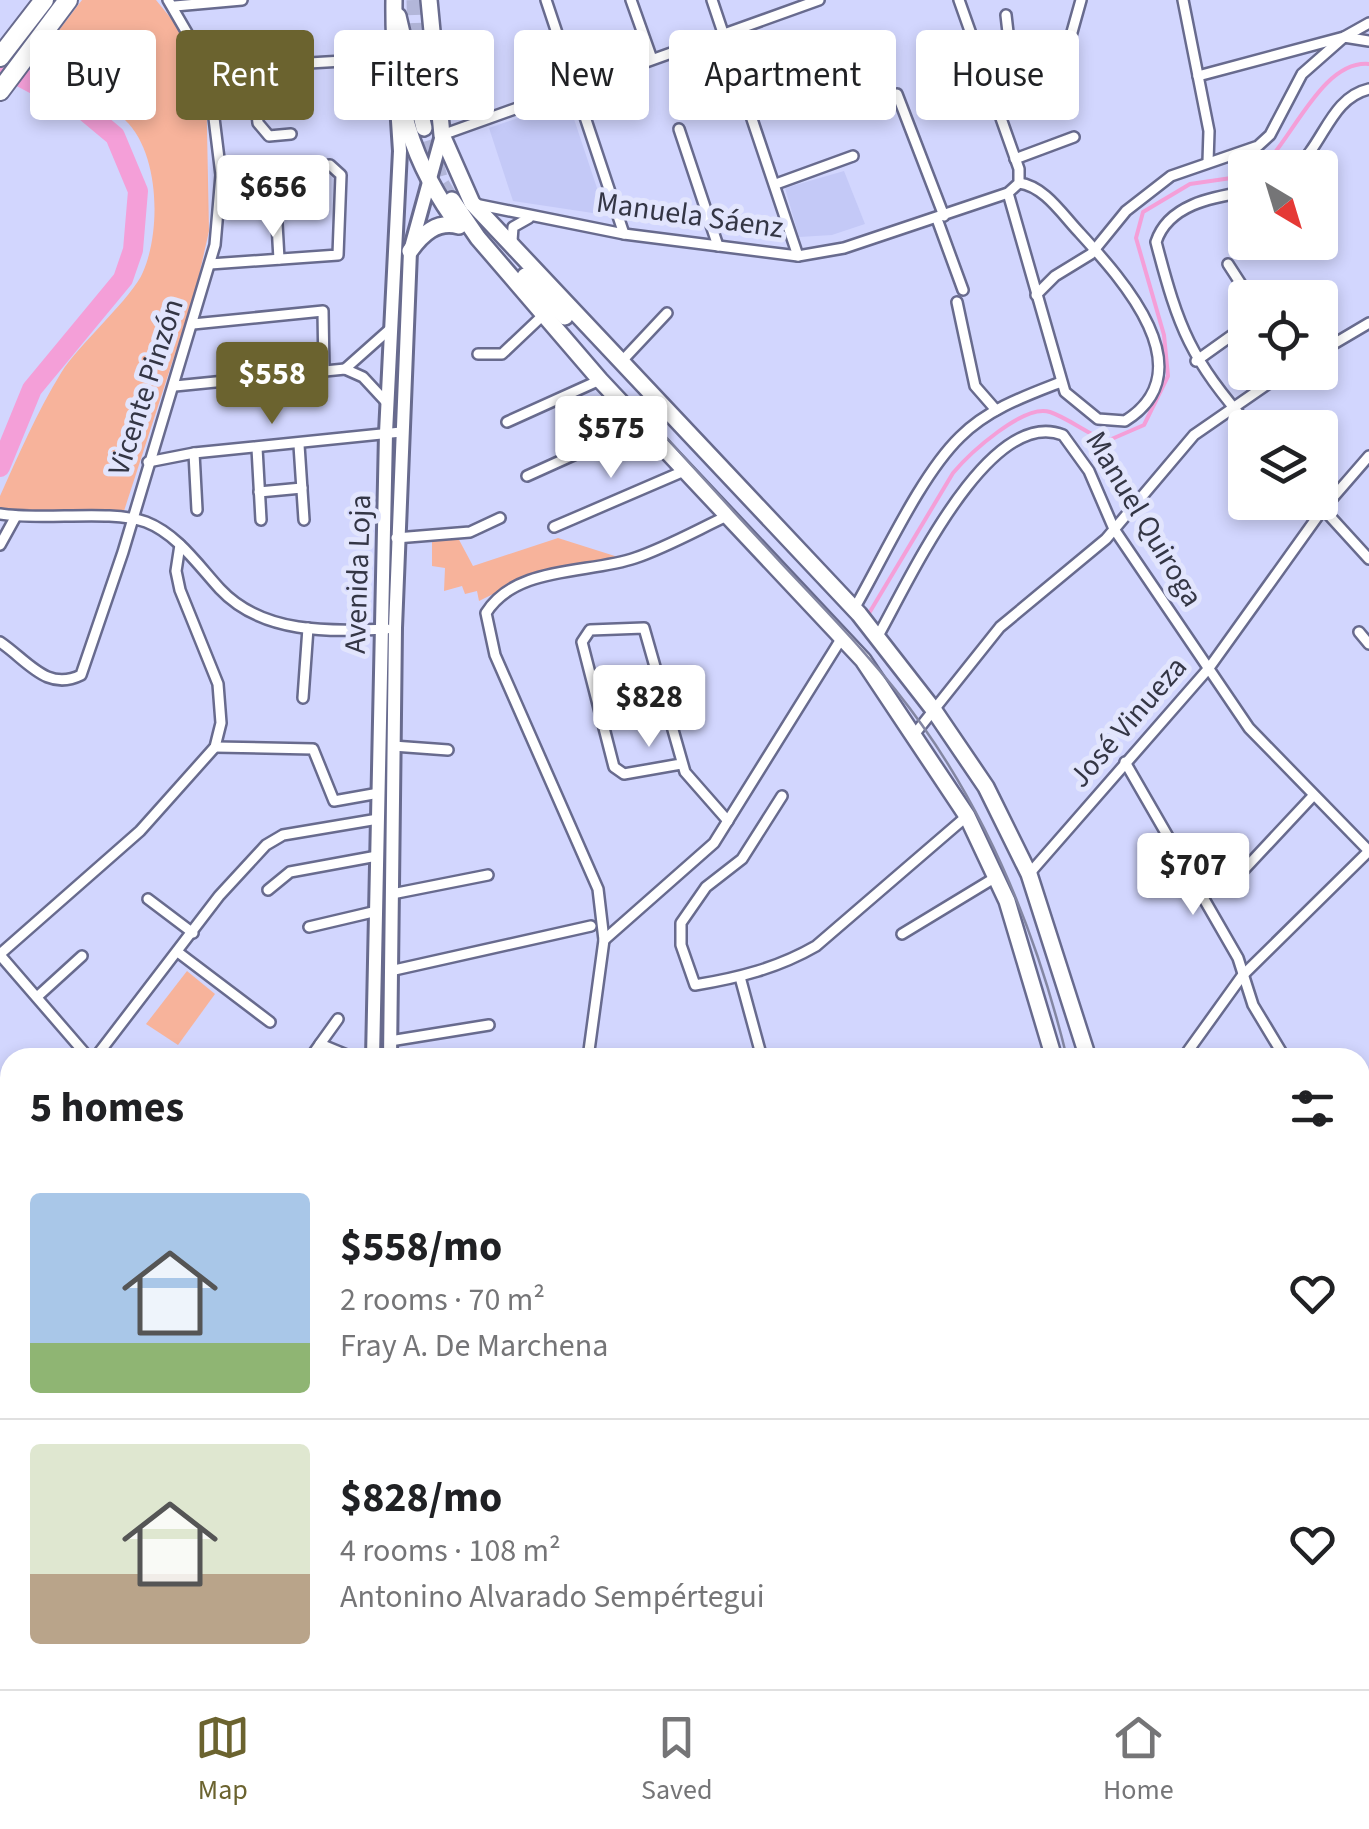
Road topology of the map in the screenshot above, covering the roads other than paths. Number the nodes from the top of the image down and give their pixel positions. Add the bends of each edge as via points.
1 (44, 0) edge
2 (68, 0) edge
3 (242, 0) edge
4 (429, 0) edge
5 (546, 0) edge
6 (631, 0) edge
7 (712, 0) edge
8 (820, 0) edge
9 (959, 0) edge
10 (1080, 0) edge
11 (1184, 0) edge
12 (394, 2) edge
13 (172, 3) edge
14 (796, 4) edge
15 (1006, 14) dead end
16 (1369, 23) edge
17 (187, 30) edge
18 (394, 30) edge
19 (557, 30) edge
20 (723, 30) edge
21 (734, 30) edge
22 (970, 30) edge
23 (1008, 30) edge
24 (1072, 30) edge
25 (1344, 37) junction
26 (26, 39) junction
27 (1369, 41) edge
28 (669, 53) edge
29 (0, 57) edge
30 (652, 59) junction
31 (649, 60) edge
32 (1198, 76) junction
33 (1369, 89) edge
34 (1, 90) edge
35 (897, 94) dead end
36 (514, 109) edge
37 (214, 120) edge
38 (258, 120) edge
39 (398, 120) edge
40 (405, 120) edge
41 (587, 120) edge
42 (754, 120) edge
43 (1002, 120) edge
44 (424, 128) tunnel mouth
45 (678, 129) dead end
46 (292, 134) dead end
47 (442, 136) junction
48 (1074, 137) dead end
49 (1312, 150) edge
50 (854, 156) dead end
51 (1016, 159) junction
52 (1208, 162) junction
53 (274, 170) junction
54 (221, 175) junction
55 (431, 182) junction
56 (1019, 183) junction
57 (776, 184) junction
58 (1008, 193) junction
59 (1228, 195) edge
60 (461, 200) junction
61 (536, 216) junction
62 (940, 218) junction
63 (459, 226) junction
64 (624, 234) junction
65 (718, 246) junction
66 (1095, 250) junction
67 (410, 251) junction
68 (798, 256) junction
69 (278, 259) junction
70 (210, 264) junction
71 (529, 264) junction
72 (1228, 264) dead end
73 (1238, 280) edge
74 (964, 290) dead end
75 (1036, 295) junction
76 (322, 299) dead end
77 (957, 302) dead end
78 (323, 311) junction
79 (667, 313) dead end
80 (539, 319) junction
81 (193, 324) junction
82 (1368, 324) edge
83 (390, 329) junction
84 (1228, 338) edge
85 (1338, 342) edge
86 (478, 354) dead end
87 (580, 356) junction
88 (1196, 361) junction
89 (621, 362) junction
90 (345, 369) junction
91 (324, 371) junction
92 (600, 380) junction
93 (1060, 382) junction
94 (175, 386) junction
95 (646, 389) junction
96 (1257, 390) edge
97 (388, 404) junction
98 (1232, 406) junction
99 (996, 410) junction
100 (1235, 410) edge
101 (507, 422) dead end
102 (640, 424) junction
103 (393, 432) junction
104 (300, 444) junction
105 (257, 448) junction
106 (194, 453) junction
107 (1369, 456) edge
108 (148, 462) junction
109 (684, 471) junction
110 (526, 476) dead end
111 (302, 488) junction
112 (1338, 488) edge
113 (259, 492) junction
114 (198, 510) dead end
115 (0, 514) edge
116 (16, 516) junction
117 (727, 516) junction
118 (131, 518) junction
119 (500, 518) dead end
120 (261, 520) dead end
121 (304, 520) dead end
122 (1310, 520) edge
123 (1333, 520) edge
124 (554, 527) dead end
125 (1114, 530) junction
126 (392, 537) junction
127 (0, 545) edge
128 (180, 545) junction
129 (1369, 560) edge
130 (857, 611) junction
131 (308, 628) junction
132 (388, 629) junction
133 (1358, 632) dead end
134 (877, 634) junction
135 (844, 638) junction
136 (0, 642) edge
137 (1369, 644) edge
138 (1209, 668) junction
139 (303, 698) dead end
140 (933, 709) junction
141 (914, 736) junction
142 (393, 746) junction
143 (215, 747) junction
144 (448, 750) dead end
145 (1125, 762) junction
146 (682, 764) junction
147 (378, 793) junction
148 (782, 796) dead end
149 (1312, 797) junction
150 (967, 816) junction
151 (378, 819) junction
152 (728, 820) junction
153 (1369, 851) edge
154 (377, 856) junction
155 (488, 874) dead end
156 (1029, 874) junction
157 (1240, 874) dead end
158 (996, 876) junction
159 (268, 890) dead end
160 (392, 894) junction
161 (148, 899) dead end
162 (377, 911) junction
163 (591, 926) dead end
164 (309, 927) dead end
165 (193, 933) junction
166 (902, 934) dead end
167 (604, 940) junction
168 (179, 953) junction
169 (0, 955) edge
170 (82, 956) dead end
171 (390, 971) junction
172 (1242, 976) junction
173 (740, 977) junction
174 (37, 997) junction
175 (338, 1019) dead end
176 (270, 1022) dead end
177 (489, 1025) dead end
178 (390, 1041) junction
179 (320, 1044) junction
180 (83, 1048) edge
181 (100, 1048) edge
182 (317, 1048) edge
183 (330, 1048) edge
184 (373, 1048) edge
185 (390, 1048) edge
186 (589, 1048) edge
187 (759, 1048) edge
188 (1051, 1048) edge
189 (1085, 1048) edge
190 (1190, 1048) edge
191 (1281, 1048) edge

1 - 26 highway
2 - 26 highway
3 - 13 street
4 - 47 main road
5 - 19 street
6 - 30 street
7 - 20 street
8 - 14 street
9 - 22 street
10 - 24 street
11 - 32 street
12 - 18 main road
12 - 44 main road
13 - 17 street, Vicente Pinzón
14 - 21 street
15 - 23 street
16 - 25 street
25 - 27 street
25 - 32 street
25 - 52 street via 1302,74 1270,135 1258,146
26 - 29 highway
26 - 34 highway
28 - 30 street
30 - 31 street
32 - 52 street
33 - 49 street via 1344,100
35 - 62 street
36 - 47 street
37 - 54 street, Vicente Pinzón
38 - 46 street via 268,136
39 - 83 main road, Avenida Loja
40 - 55 main road
41 - 64 street
42 - 57 street
43 - 51 street
45 - 65 street
47 - 55 main road, Avenida Loja
47 - 60 main road
48 - 51 street
50 - 57 street
51 - 56 street
52 - 66 street via 1179,171 1145,194
53 - 54 street
53 - 69 street
53 - 69 street via 330,165 342,175 338,256
54 - 70 street, Vicente Pinzón
55 - 63 main road
55 - 67 main road, Avenida Loja
56 - 58 street
56 - 66 street via 1043,194
57 - 68 street
58 - 62 street, Manuela Sáenz
58 - 75 street
59 - 88 street via 1186,209 1165,224 1156,242 1177,322
60 - 61 street, Manuela Sáenz
60 - 71 main road
60 - 87 main road via 478,238
60 - 95 main road via 558,310
61 - 64 street, Manuela Sáenz
61 - 71 street via 520,220 510,238
62 - 68 street, Manuela Sáenz
62 - 74 street
63 - 67 main road via 426,232
63 - 80 main road
64 - 65 street, Manuela Sáenz
65 - 68 street, Manuela Sáenz
66 - 75 street
66 - 93 street via 1153,334 1154,387 1125,421 1105,422 1071,400
67 - 103 main road, Avenida Loja
69 - 70 street
70 - 81 street, Vicente Pinzón
71 - 89 main road
72 - 73 street
75 - 93 street
76 - 78 street
77 - 99 street via 975,386
78 - 81 street
78 - 91 street
79 - 89 street
80 - 86 street via 502,354
80 - 87 main road
81 - 94 street, Vicente Pinzón
82 - 85 street
83 - 90 street
83 - 97 main road, Avenida Loja
84 - 88 street
87 - 92 main road
88 - 98 street
89 - 95 main road
90 - 91 street
90 - 97 street via 363,377
91 - 94 street
92 - 101 street
92 - 102 main road
93 - 99 street
94 - 108 street, Vicente Pinzón
95 - 130 main road
96 - 98 street
97 - 103 main road, Avenida Loja
98 - 100 street
98 - 125 street via 1186,444
99 - 130 street via 943,457
102 - 109 main road
102 - 110 street
103 - 104 street
103 - 126 main road, Avenida Loja
104 - 105 street
104 - 111 street
105 - 106 street
105 - 113 street
106 - 108 street
106 - 114 street
107 - 112 street, José Vinueza
108 - 118 street, Vicente Pinzón
109 - 117 main road
109 - 124 street
111 - 113 street
111 - 121 street
113 - 120 street
115 - 116 street
116 - 118 street
116 - 127 street
117 - 135 main road
117 - 167 street via 627,561 560,571 504,594 486,614 526,729 589,864
118 - 128 street
118 - 136 street, Vicente Pinzón via 81,674 50,682
119 - 126 street via 470,532
122 - 138 street, José Vinueza
123 - 129 street
125 - 134 street, Manuel Quiroga via 1073,445 1057,433 1031,434 974,476
125 - 138 street, Manuel Quiroga
125 - 140 street via 1008,618
126 - 132 main road, Avenida Loja
128 - 131 street via 246,610
128 - 143 street via 180,590 218,684
130 - 134 main road
131 - 132 street
131 - 139 street
132 - 142 main road, Avenida Loja
132 - 147 main road, Avenida Loja
133 - 137 street
134 - 140 main road
135 - 141 main road
135 - 152 street
138 - 145 street, José Vinueza
138 - 149 street, Manuel Quiroga via 1249,728
140 - 141 street
140 - 156 main road via 986,787
141 - 150 main road
142 - 144 street
142 - 160 main road, Avenida Loja
143 - 147 street via 313,749 334,800
143 - 169 street via 140,831
145 - 156 street, José Vinueza
145 - 172 street via 1238,958
146 - 146 street via 647,632 640,626 590,630 582,642 614,767 624,774
146 - 152 street
147 - 151 main road, Avenida Loja
148 - 173 street via 742,859 706,888 680,923 695,985
149 - 153 street, Manuel Quiroga
149 - 157 street
150 - 158 main road
150 - 173 street via 816,946
151 - 154 main road, Avenida Loja
151 - 165 street via 284,834 266,845
152 - 167 street via 714,843
153 - 172 street
154 - 159 street via 290,872
154 - 162 main road, Avenida Loja
155 - 160 street
156 - 189 main road
158 - 166 street
158 - 188 main road
160 - 171 main road, Avenida Loja
161 - 165 street
162 - 164 street
162 - 184 main road, Avenida Loja
163 - 171 street
165 - 168 street
167 - 186 street
168 - 176 street
168 - 181 street
169 - 174 street
170 - 174 street
171 - 178 main road, Avenida Loja
172 - 190 street
172 - 191 street
173 - 187 street
174 - 180 street
175 - 179 street
177 - 178 street
178 - 185 main road, Avenida Loja
179 - 182 street
179 - 183 street

